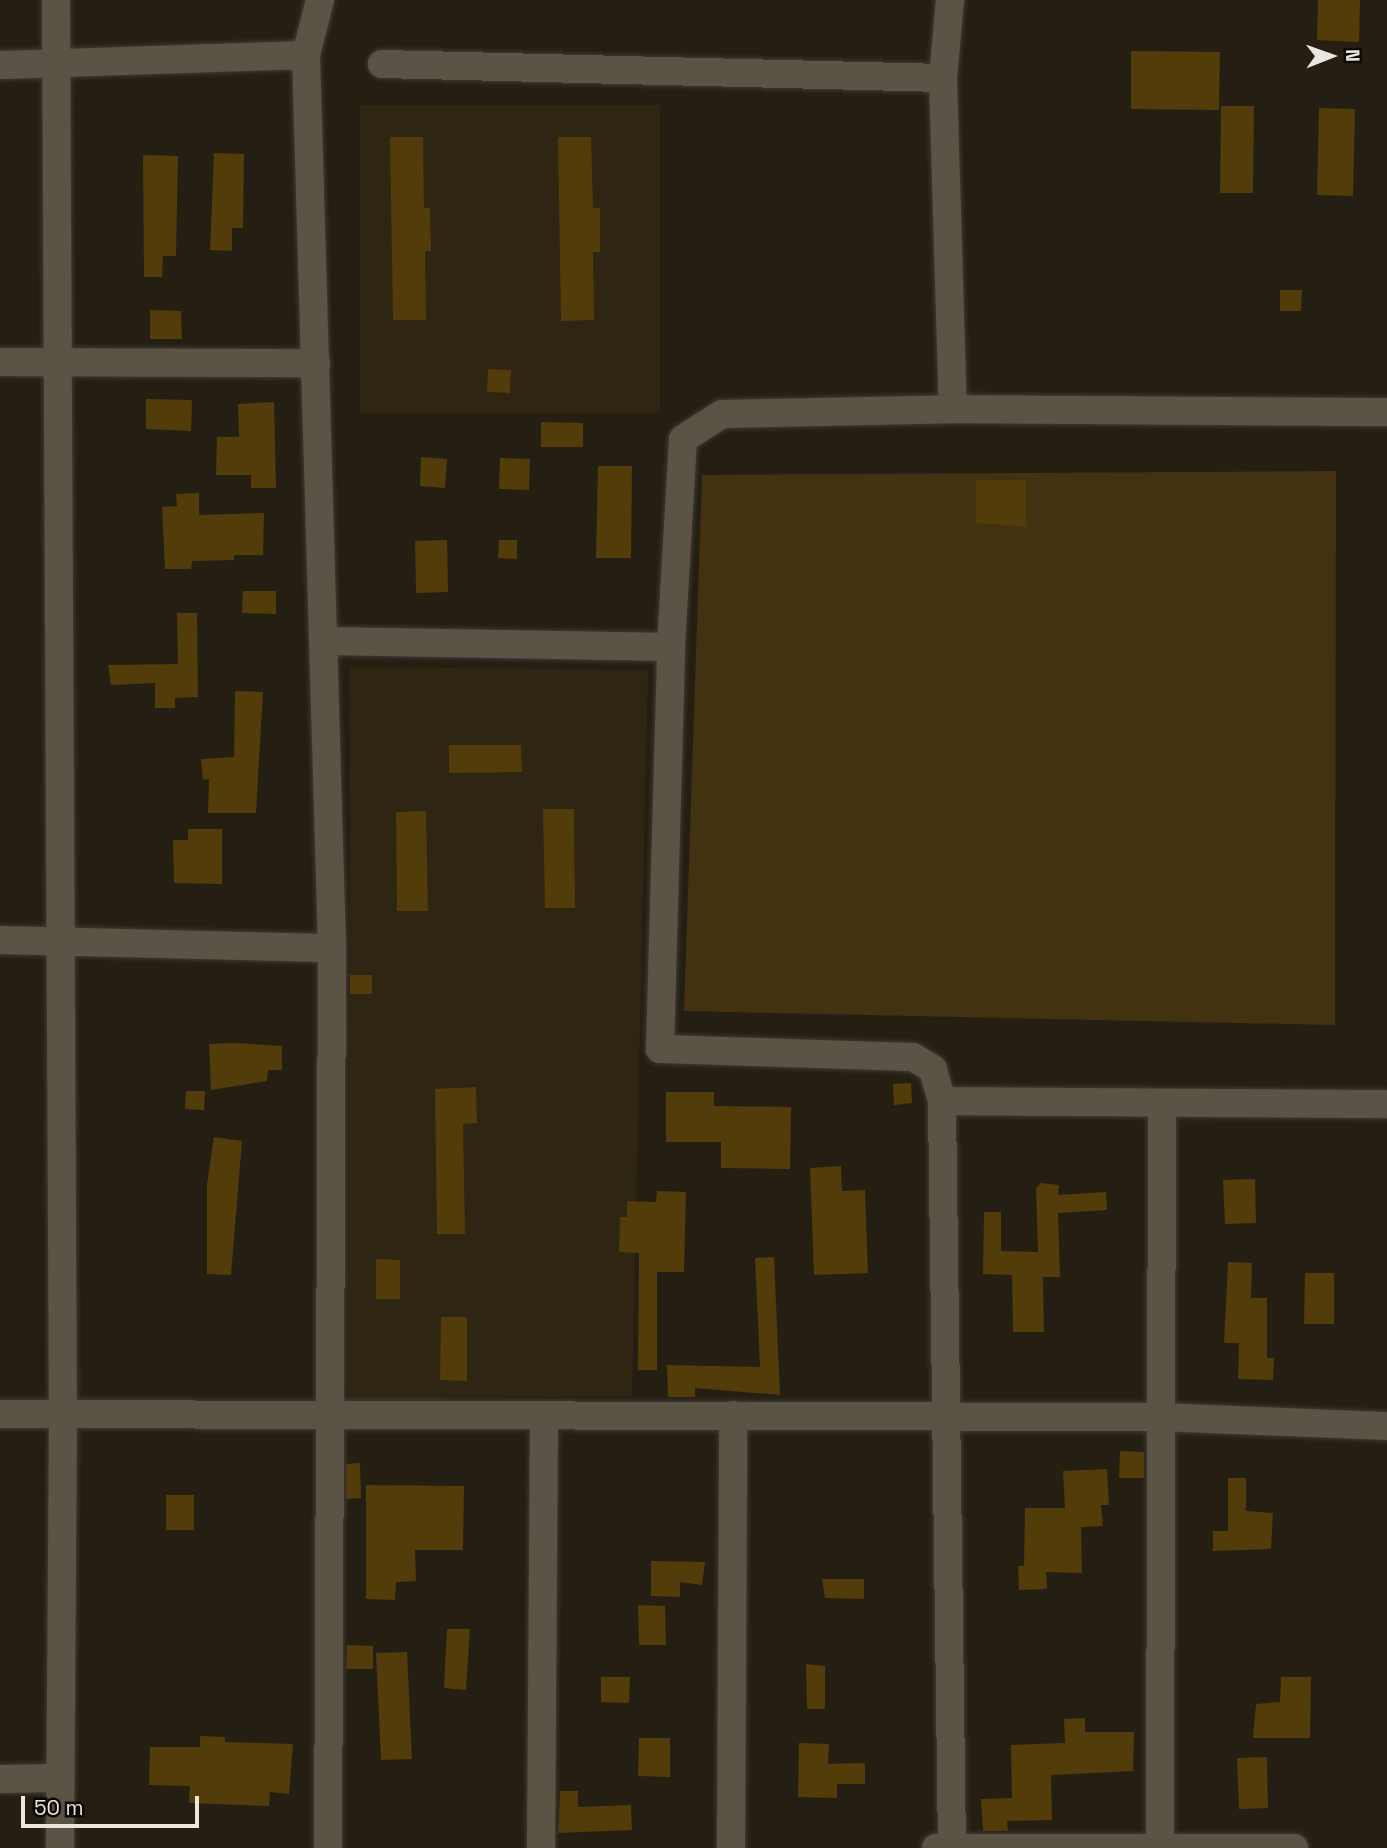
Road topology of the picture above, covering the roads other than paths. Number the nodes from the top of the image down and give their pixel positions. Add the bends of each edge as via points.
1 (56, 0) edge
2 (320, 0) edge
3 (950, 0) edge
4 (306, 55) junction
5 (382, 64) dead end
6 (0, 65) edge
7 (59, 65) junction
8 (943, 78) junction
9 (0, 362) edge
10 (316, 362) junction
11 (60, 363) junction
12 (953, 409) junction
13 (1387, 412) edge
14 (325, 640) junction
15 (671, 647) junction
16 (0, 940) edge
17 (61, 941) junction
18 (332, 948) junction
19 (942, 1101) junction
20 (1161, 1103) junction
21 (1387, 1104) edge
22 (63, 1414) junction
23 (0, 1415) edge
24 (331, 1415) junction
25 (733, 1415) junction
26 (544, 1416) junction
27 (1161, 1417) junction
28 (949, 1418) junction
29 (1387, 1426) edge
30 (58, 1778) junction
31 (0, 1779) edge
32 (1160, 1847) edge
33 (60, 1848) edge
34 (328, 1848) edge
35 (541, 1848) edge
36 (732, 1848) edge
37 (933, 1848) edge
38 (952, 1848) edge
39 (1294, 1848) edge

1 - 7 street
2 - 4 street
3 - 8 street
4 - 7 street
4 - 10 street
5 - 8 street
6 - 7 street
7 - 11 street
8 - 12 street
9 - 11 street
10 - 11 street
10 - 14 street
11 - 17 street
12 - 13 street
12 - 15 street via 722,414 701,423 683,439
14 - 15 street
14 - 18 street
15 - 19 street via 660,1049 913,1057 933,1069
16 - 17 street
17 - 18 street
17 - 22 street
18 - 24 street
19 - 20 street
19 - 28 street
20 - 21 street
20 - 27 street
22 - 23 street
22 - 24 street
22 - 30 street
24 - 26 street
24 - 34 street
25 - 26 street
25 - 28 street
25 - 36 street
26 - 35 street
27 - 28 street
27 - 29 street
27 - 32 street
28 - 38 street
30 - 31 street
30 - 33 street
32 - 38 street
32 - 39 street
37 - 38 street

